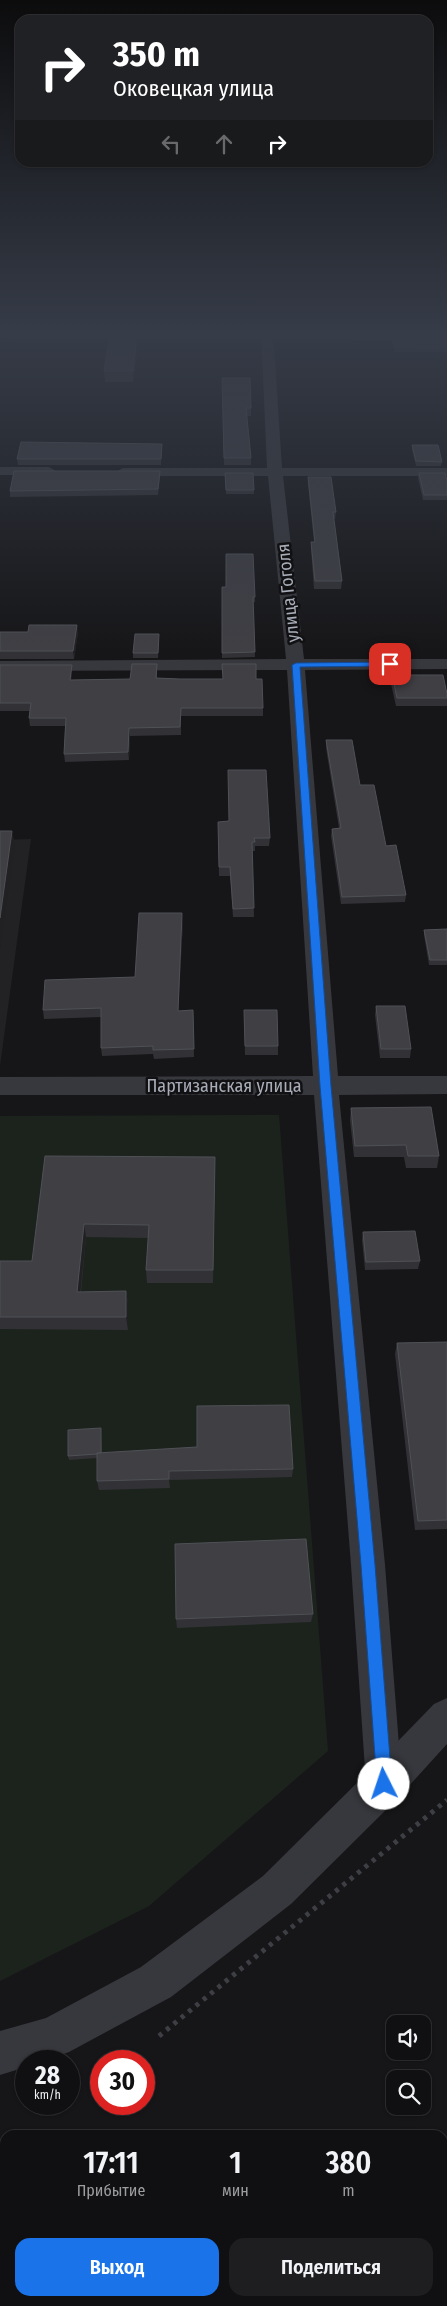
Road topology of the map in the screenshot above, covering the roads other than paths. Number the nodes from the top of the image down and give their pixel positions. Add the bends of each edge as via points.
1 (273, 438) edge
2 (0, 471) edge
3 (59, 472) edge
4 (108, 472) edge
5 (275, 472) junction
6 (447, 472) edge
7 (447, 664) edge
8 (296, 665) junction
9 (0, 666) edge
10 (447, 1085) edge
11 (0, 1086) edge
12 (326, 1086) junction
13 (447, 1717) edge
14 (384, 1784) junction
15 (0, 2053) edge

1 - 5 street, улица Гоголя
2 - 3 street
4 - 5 street
5 - 6 street
5 - 8 street, улица Гоголя
7 - 8 street
8 - 9 street
8 - 12 street, улица Гоголя
10 - 12 street, Партизанская улица
11 - 12 street, Партизанская улица
12 - 14 street, улица Гоголя
13 - 14 street
14 - 15 street via 277,1890 156,1982 54,2037

